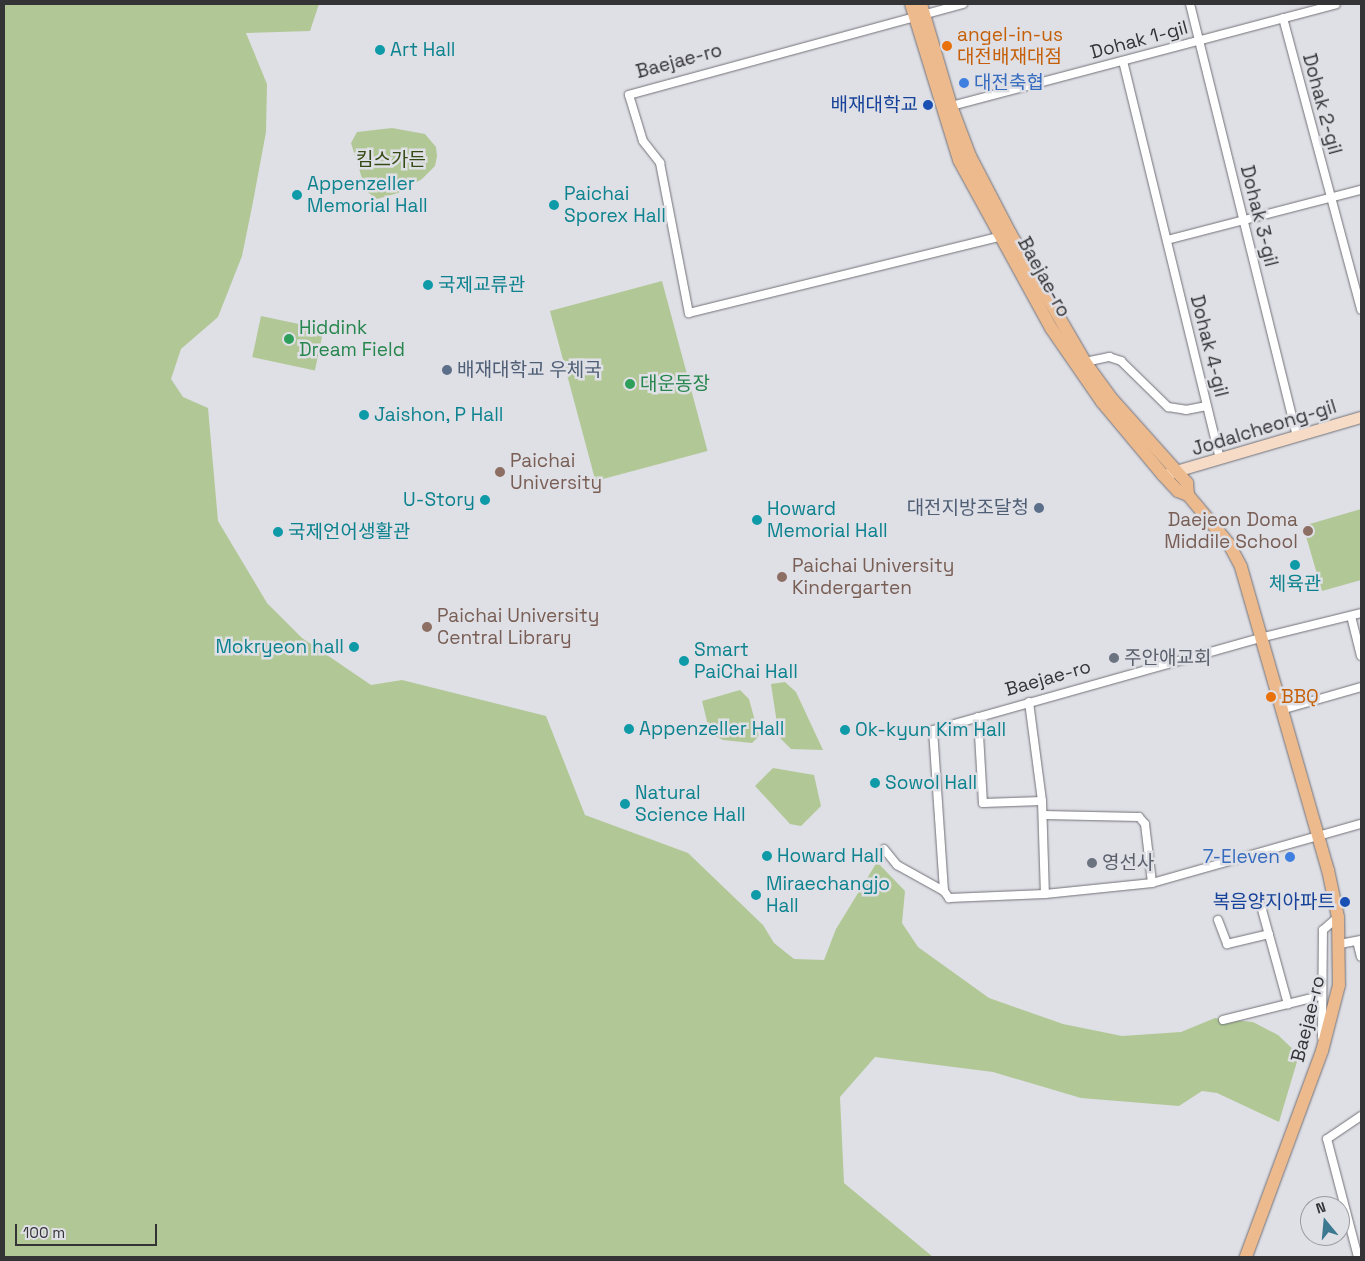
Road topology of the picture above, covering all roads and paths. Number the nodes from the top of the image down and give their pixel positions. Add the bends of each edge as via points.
1 (911, 4) edge
2 (962, 4) edge
3 (1190, 4) edge
4 (1336, 4) edge
5 (919, 12) edge
6 (1283, 18) junction
7 (1199, 41) junction
8 (1123, 61) junction
9 (951, 106) junction
10 (964, 158) junction
11 (1361, 190) edge
12 (1330, 198) junction
13 (1244, 220) junction
14 (1005, 235) junction
15 (1167, 240) junction
16 (1361, 310) edge
17 (1056, 325) junction
18 (1085, 362) junction
19 (1207, 406) junction
20 (1361, 417) edge
21 (1297, 436) junction
22 (1220, 459) junction
23 (1176, 472) junction
24 (1163, 475) junction
25 (1188, 495) junction
26 (1361, 613) edge
27 (1351, 616) junction
28 (1260, 638) junction
29 (1361, 656) edge
30 (1361, 688) edge
31 (1029, 702) junction
32 (1281, 710) junction
33 (978, 717) junction
34 (1042, 802) junction
35 (1043, 815) junction
36 (1361, 824) edge
37 (1318, 835) junction
38 (884, 849) dead end
39 (1152, 883) junction
40 (944, 891) junction
41 (1045, 894) junction
42 (1261, 906) dead end
43 (1338, 917) junction
44 (1218, 920) dead end
45 (1269, 934) junction
46 (1359, 940) edge
47 (1340, 944) junction
48 (1361, 957) edge
49 (1320, 996) junction
50 (1288, 1004) junction
51 (1223, 1020) dead end
52 (1322, 1051) junction
53 (1361, 1116) edge
54 (1246, 1257) edge
55 (1360, 1257) edge

1 - 5 main road, Baejae-ro
2 - 5 street
3 - 7 street, Dohak 3-gil
4 - 6 street, Dohak 1-gil
5 - 9 main road, Baejae-ro
5 - 10 main road, Baejae-ro
5 - 14 street, Baejae-ro via 629,94 644,141 660,163 689,313
6 - 7 street, Dohak 1-gil
6 - 12 street, Dohak 2-gil
7 - 8 street, Dohak 1-gil
7 - 13 street, Dohak 3-gil
8 - 9 street, Dohak 1-gil
8 - 15 street, Dohak 4-gil
9 - 10 main road, Baejae-ro
10 - 14 main road, Baejae-ro
11 - 12 street
12 - 13 street
12 - 16 street, Dohak 2-gil
13 - 15 street
13 - 21 street, Dohak 3-gil
14 - 17 main road, Baejae-ro
15 - 19 street, Dohak 4-gil
17 - 18 main road, Baejae-ro
17 - 24 main road, Baejae-ro via 1073,364
18 - 19 street via 1109,356 1121,361 1168,407 1186,410
18 - 23 main road, Baejae-ro via 1112,399
19 - 22 street, Dohak 4-gil
20 - 21 street, Jodalcheong-gil
21 - 22 street, Jodalcheong-gil
22 - 23 street, Jodalcheong-gil
23 - 24 street, Jodalcheong-gil
23 - 25 main road, Baejae-ro via 1187,483
24 - 25 main road, Baejae-ro via 1178,491
25 - 28 main road, Baejae-ro via 1229,544 1241,567
26 - 27 street
27 - 28 street
27 - 29 street
28 - 31 street, Baejae-ro
28 - 32 main road, Baejae-ro
30 - 32 street
31 - 33 street, Baejae-ro
31 - 34 street
32 - 37 main road, Baejae-ro
33 - 34 street via 982,803
33 - 40 street, Baejae-ro via 933,730
34 - 35 street
35 - 39 street via 1139,817 1145,824
35 - 41 street
36 - 37 street
37 - 39 street
37 - 43 main road, Baejae-ro
38 - 40 street via 897,865
39 - 41 street
40 - 41 street via 949,898
42 - 45 street, Baejae-ro
43 - 47 main road, Baejae-ro
43 - 49 street via 1322,930
44 - 45 street via 1226,944
45 - 50 street, Baejae-ro
46 - 47 street
46 - 48 street
47 - 52 main road, Baejae-ro via 1339,985
49 - 50 street, Baejae-ro
49 - 52 street
50 - 51 street, Baejae-ro
52 - 54 main road, Baejae-ro
53 - 55 street via 1327,1139

